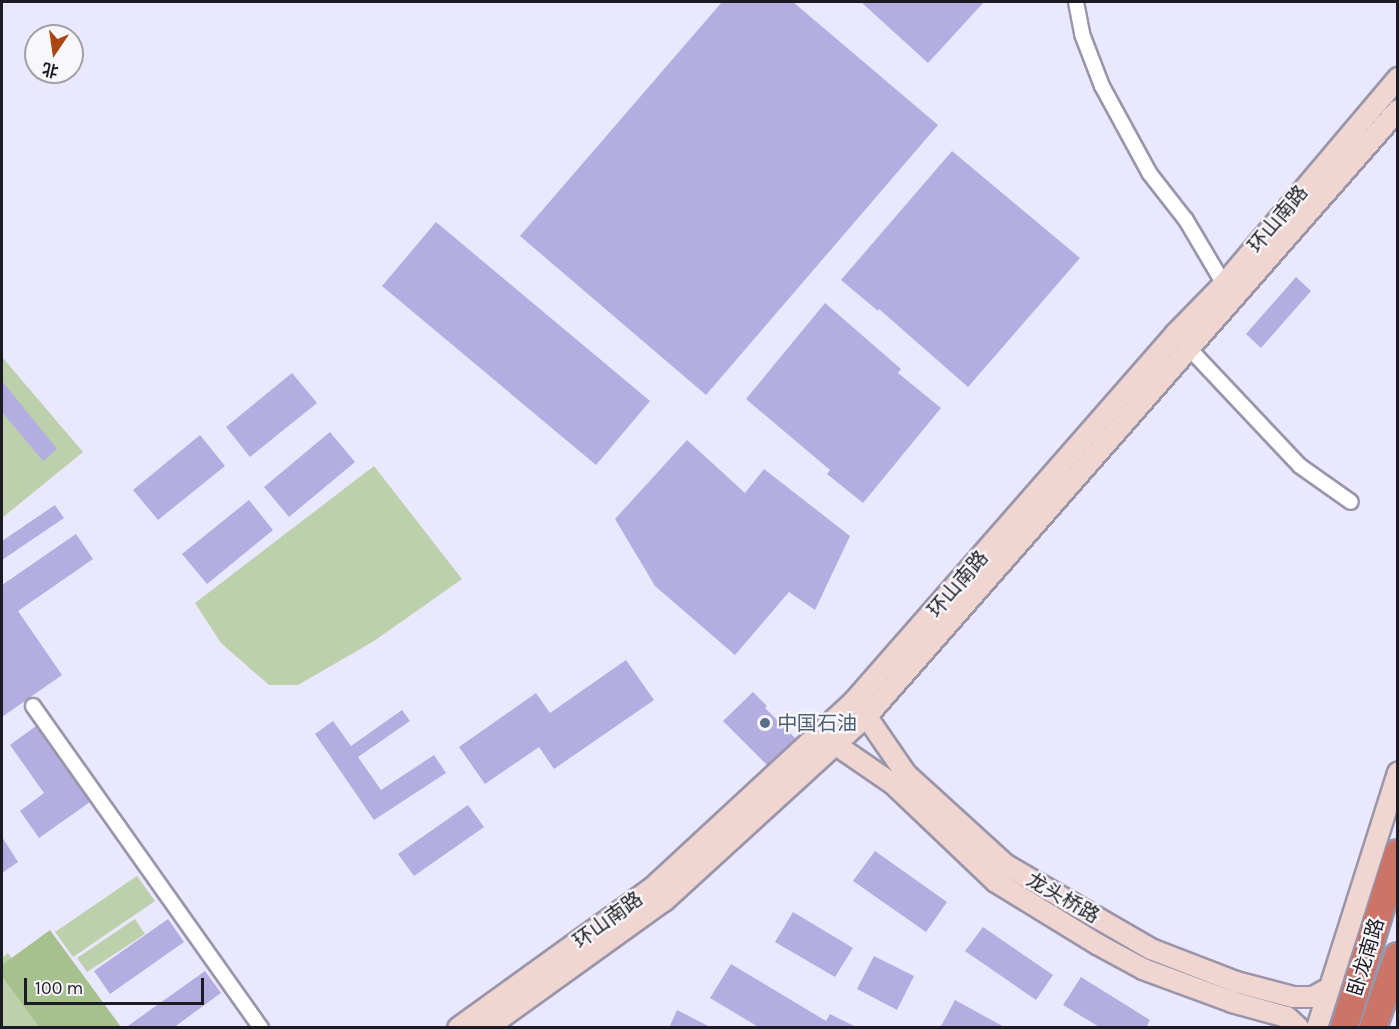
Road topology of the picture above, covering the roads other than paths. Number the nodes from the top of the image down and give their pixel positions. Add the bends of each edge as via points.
1 (1076, 2) edge
2 (1398, 78) edge
3 (1398, 110) edge
4 (1228, 291) junction
5 (1181, 341) junction
6 (1351, 502) dead end
7 (854, 701) junction
8 (33, 706) dead end
9 (868, 715) junction
10 (827, 739) junction
11 (1398, 773) edge
12 (1398, 853) edge
13 (1398, 956) edge
14 (1329, 988) junction
15 (261, 1028) edge
16 (458, 1028) edge
17 (487, 1028) edge
18 (1299, 1028) edge
19 (1317, 1028) edge
20 (1344, 1028) edge
21 (1373, 1028) edge

1 - 4 street via 1082,34 1102,86 1150,174 1186,220
2 - 4 main road, 环山南路
3 - 4 main road, 环山南路
4 - 5 main road, 环山南路
5 - 6 street via 1300,466
5 - 7 main road, 环山南路
5 - 9 main road, 环山南路
7 - 9 main road, 龙头桥路
7 - 10 main road, 环山南路
8 - 15 street
9 - 10 main road, 环山南路
9 - 14 main road, 龙头桥路 via 906,774 1006,865 1151,949 1225,978 1293,997 1313,997
10 - 16 main road, 环山南路 via 651,889
10 - 17 main road, 环山南路 via 664,901
10 - 18 main road, 龙头桥路 via 893,784 996,882 1097,944 1143,969 1232,1002 1287,1017
11 - 14 main road
12 - 20 highway, 卧龙南路
13 - 21 highway, 卧龙南路
14 - 19 main road

